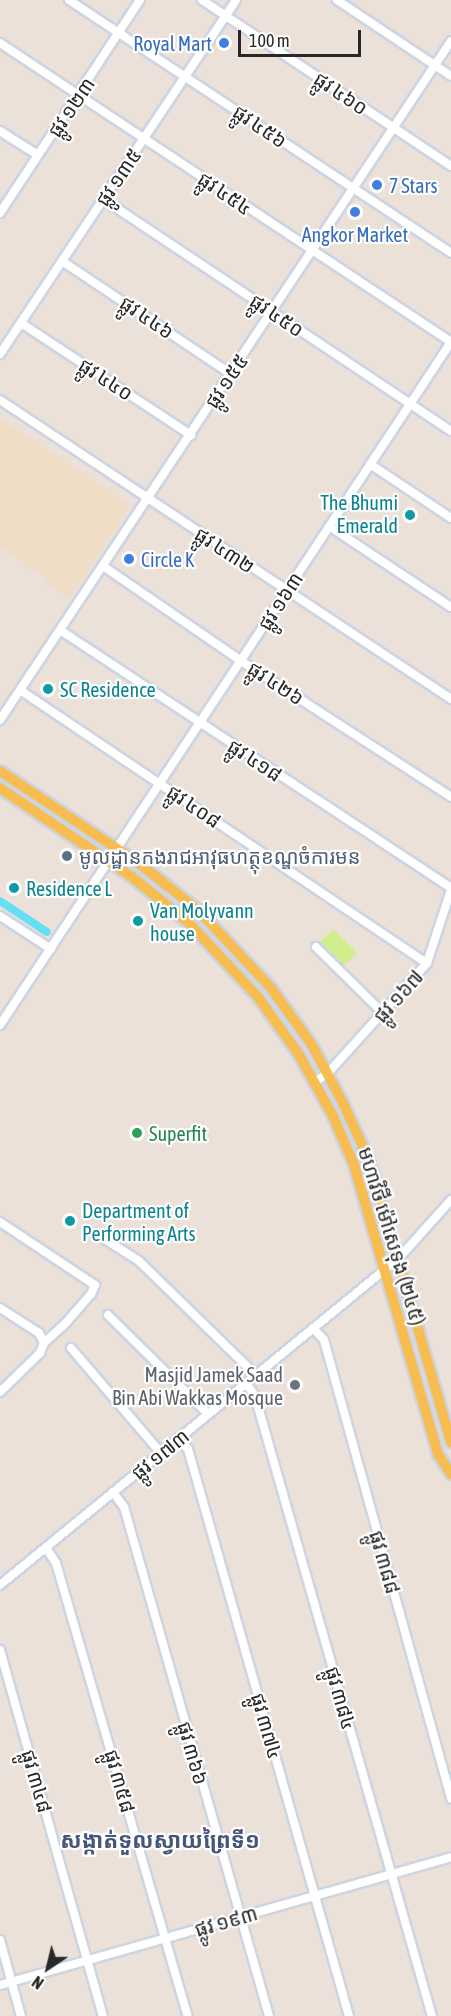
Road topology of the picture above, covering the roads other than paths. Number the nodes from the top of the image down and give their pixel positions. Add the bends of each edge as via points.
1 (69, 0) edge
2 (140, 0) edge
3 (202, 0) edge
4 (236, 0) edge
5 (337, 0) edge
6 (225, 16) junction
7 (119, 33) junction
8 (451, 41) edge
9 (0, 44) edge
10 (435, 66) junction
11 (185, 76) junction
12 (451, 76) edge
13 (79, 95) junction
14 (394, 128) junction
15 (0, 131) edge
16 (144, 138) junction
17 (38, 155) junction
18 (451, 166) edge
19 (354, 189) junction
20 (103, 199) junction
21 (0, 213) edge
22 (313, 251) junction
23 (451, 253) edge
24 (62, 261) junction
25 (273, 312) junction
26 (21, 322) junction
27 (451, 342) edge
28 (0, 354) edge
29 (231, 374) junction
30 (0, 400) edge
31 (410, 404) junction
32 (451, 431) edge
33 (191, 435) junction
34 (370, 464) junction
35 (148, 498) junction
36 (451, 518) edge
37 (329, 525) junction
38 (103, 567) junction
39 (287, 590) junction
40 (451, 607) edge
41 (60, 630) junction
42 (241, 661) junction
43 (20, 690) junction
44 (451, 699) edge
45 (0, 720) edge
46 (200, 723) junction
47 (0, 771) edge
48 (160, 784) junction
49 (0, 789) edge
50 (451, 797) edge
51 (118, 849) junction
52 (109, 861) junction
53 (451, 889) edge
54 (200, 911) junction
55 (0, 916) edge
56 (189, 923) junction
57 (316, 946) dead end
58 (51, 949) junction
59 (428, 963) junction
60 (382, 1013) junction
61 (0, 1026) edge
62 (328, 1073) junction
63 (315, 1082) junction
64 (451, 1200) edge
65 (0, 1222) edge
66 (95, 1233) dead end
67 (399, 1258) junction
68 (385, 1269) junction
69 (0, 1308) edge
70 (108, 1315) dead end
71 (314, 1328) junction
72 (44, 1343) junction
73 (424, 1347) junction
74 (71, 1348) dead end
75 (408, 1351) junction
76 (256, 1375) junction
77 (246, 1383) junction
78 (0, 1392) edge
79 (208, 1414) junction
80 (180, 1438) junction
81 (451, 1442) edge
82 (161, 1453) junction
83 (451, 1474) edge
84 (113, 1492) junction
85 (46, 1548) junction
86 (0, 1586) edge
87 (0, 1650) edge
88 (451, 1798) edge
89 (451, 1857) edge
90 (391, 1874) junction
91 (315, 1895) junction
92 (240, 1917) junction
93 (166, 1938) junction
94 (0, 1940) edge
95 (87, 1960) junction
96 (11, 1981) junction
97 (0, 1984) edge
98 (21, 2016) edge
99 (103, 2016) edge
100 (188, 2016) edge
101 (269, 2016) edge
102 (349, 2016) edge
103 (432, 2016) edge

1 - 7 street, ផ្លូវ ៤៥៦
2 - 7 street, ផ្លូវ ១២៣
3 - 6 street, ផ្លូវ ៤៦០
4 - 6 street, ផ្លូវ ១៣៥
5 - 10 street
6 - 11 street, ផ្លូវ ១៣៥
6 - 14 street, ផ្លូវ ៤៦០
7 - 11 street, ផ្លូវ ៤៥៦
7 - 13 street, ផ្លូវ ១២៣
8 - 10 street, ផ្លូវ ១៥៥
9 - 13 street, ផ្លូវ ៤៥៤
10 - 12 street
10 - 14 street, ផ្លូវ ១៥៥
11 - 16 street, ផ្លូវ ១៣៥
11 - 19 street, ផ្លូវ ៤៥៦
13 - 16 street, ផ្លូវ ៤៥៤
13 - 17 street, ផ្លូវ ១២៣
14 - 18 street, ផ្លូវ ៤៦០
14 - 19 street, ផ្លូវ ១៥៥
15 - 17 street
16 - 20 street, ផ្លូវ ១៣៥
16 - 22 street, ផ្លូវ ៤៥៤
17 - 21 street, ផ្លូវ ១២៣
19 - 22 street, ផ្លូវ ១៥៥
19 - 23 street, ផ្លូវ ៤៥៦
20 - 24 street, ផ្លូវ ១៣៥
20 - 25 street, ផ្លូវ ៤៥០
22 - 25 street, ផ្លូវ ១៥៥
22 - 27 street, ផ្លូវ ៤៥៤
24 - 26 street, ផ្លូវ ១៣៥
24 - 29 street, ផ្លូវ ៤៤៦
25 - 29 street, ផ្លូវ ១៥៥
25 - 31 street, ផ្លូវ ៤៥០
26 - 28 street, ផ្លូវ ១៣៥
26 - 33 street, ផ្លូវ ៤៤០
27 - 31 street, ផ្លូវ ១៦៣
29 - 33 street, ផ្លូវ ១៥៥
30 - 35 street, ផ្លូវ ៤៣២
31 - 32 street, ផ្លូវ ៤៥០
31 - 34 street, ផ្លូវ ១៦៣
33 - 35 street, ផ្លូវ ១៥៥
34 - 36 street
34 - 37 street, ផ្លូវ ១៦៣
35 - 38 street, ផ្លូវ ១៥៥
35 - 39 street, ផ្លូវ ៤៣២
37 - 39 street, ផ្លូវ ១៦៣
37 - 40 street
38 - 41 street, ផ្លូវ ១៥៥
38 - 42 street, ផ្លូវ ៤២៦
39 - 42 street, ផ្លូវ ១៦៣
39 - 44 street, ផ្លូវ ៤៣២
41 - 43 street, ផ្លូវ ១៥៥
41 - 46 street, ផ្លូវ ៤១៨
42 - 46 street, ផ្លូវ ១៦៣
42 - 50 street, ផ្លូវ ៤២៦
43 - 45 street, ផ្លូវ ១៥៥
43 - 48 street, ផ្លូវ ៤០៨
46 - 48 street, ផ្លូវ ១៦៣
46 - 53 street, ផ្លូវ ៤១៨
47 - 51 main road, មហាវិថី ម៉ៅសេទុង (២៤៥)
48 - 51 street, ផ្លូវ ១៦៣
48 - 59 street, ផ្លូវ ៤០៨
49 - 52 main road, មហាវិថី ម៉ៅសេទុង (២៤៥)
51 - 52 street, ផ្លូវ ១៦៣
51 - 54 main road, មហាវិថី ម៉ៅសេទុង (២៤៥)
52 - 56 main road, មហាវិថី ម៉ៅសេទុង (២៤៥)
52 - 58 street, ផ្លូវ ១៦៣
53 - 59 street, ផ្លូវ ១៦៧
54 - 56 main road
54 - 62 main road, មហាវិថី ម៉ៅសេទុង (២៤៥) via 271,988
55 - 58 street
56 - 63 main road, មហាវិថី ម៉ៅសេទុង (២៤៥) via 258,997
57 - 60 street
58 - 61 street, ផ្លូវ ១៦៣
59 - 60 street, ផ្លូវ ១៦៧
60 - 62 street, ផ្លូវ ១៦៧
62 - 63 street, ផ្លូវ ១៦៧
62 - 67 main road, មហាវិថី ម៉ៅសេទុង (២៤៥) via 369,1160
63 - 68 main road, មហាវិថី ម៉ៅសេទុង (២៤៥) via 354,1165
64 - 67 street, ផ្លូវ ១៧៣
65 - 72 street via 95,1286 66,1323
66 - 76 street via 139,1261
67 - 68 street, ផ្លូវ ១៧៣
67 - 73 main road, មហាវិថី ម៉ៅសេទុង (២៤៥)
68 - 71 street, ផ្លូវ ១៧៣
68 - 75 main road, មហាវិថី ម៉ៅសេទុង (២៤៥)
69 - 72 street via 39,1333
70 - 79 street
71 - 76 street, ផ្លូវ ១៧៣
71 - 88 street, ផ្លូវ ៣៨៨ via 324,1340
72 - 78 street via 40,1353
73 - 75 main road
73 - 81 main road, មហាវិថី ម៉ៅសេទុង (២៤៥)
74 - 82 street
75 - 83 main road, មហាវិថី ម៉ៅសេទុង (២៤៥) via 438,1454
76 - 77 street, ផ្លូវ ១៧៣
77 - 79 street, ផ្លូវ ១៧៣
77 - 90 street, ផ្លូវ ៣៨៤ via 255,1396
79 - 80 street, ផ្លូវ ១៧៣
80 - 82 street, ផ្លូវ ១៧៣
80 - 91 street, ផ្លូវ ៣៧៤ via 188,1449
82 - 84 street, ផ្លូវ ១៧៣
84 - 85 street, ផ្លូវ ១៧៣
84 - 92 street, ផ្លូវ ៣៦៦ via 124,1507
85 - 86 street, ផ្លូវ ១៧៣
85 - 93 street, ផ្លូវ ៣៥៨ via 56,1563
87 - 95 street, ផ្លូវ ៣៤៨
89 - 90 street, ផ្លូវ ១៩៣
90 - 91 street, ផ្លូវ ១៩៣
90 - 103 street, ផ្លូវ ៣៨៤
91 - 92 street, ផ្លូវ ១៩៣
91 - 102 street, ផ្លូវ ៣៧៤
92 - 93 street, ផ្លូវ ១៩៣
92 - 101 street, ផ្លូវ ៣៦៦
93 - 95 street, ផ្លូវ ១៩៣
93 - 100 street, ផ្លូវ ៣៥៨
94 - 96 street
95 - 96 street, ផ្លូវ ១៩៣
95 - 99 street, ផ្លូវ ៣៤៨
96 - 97 street, ផ្លូវ ១៩៣
96 - 98 street

